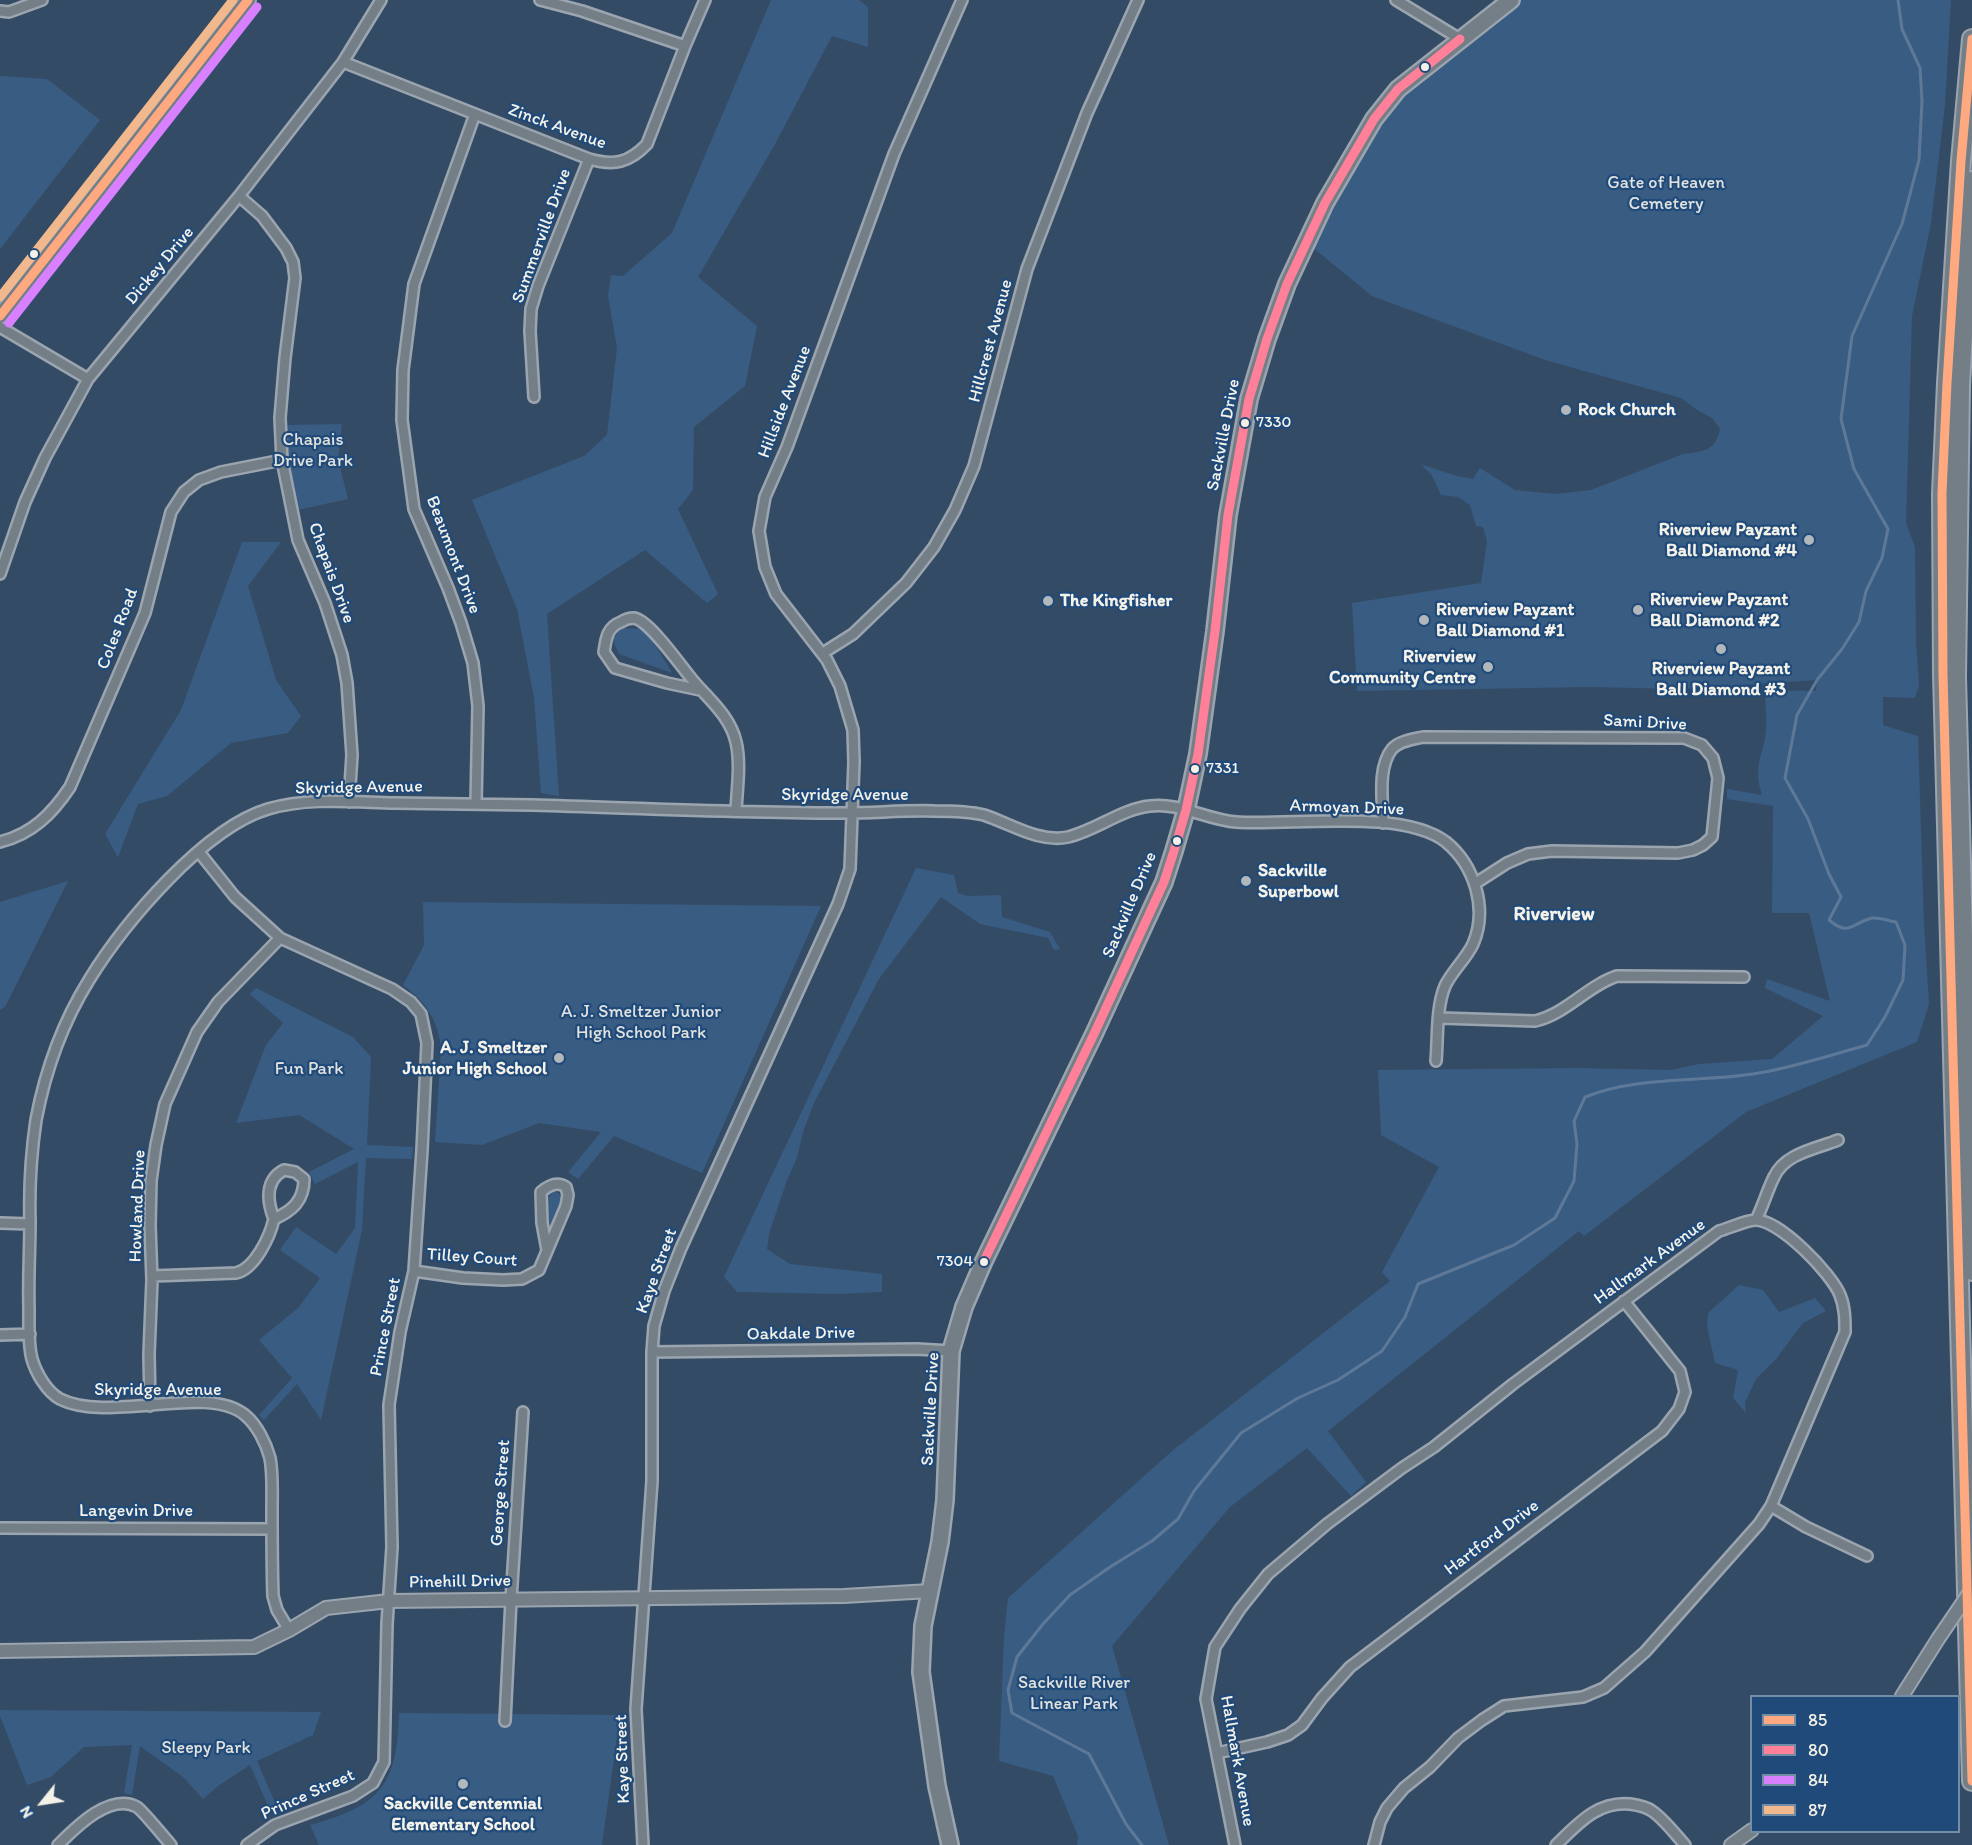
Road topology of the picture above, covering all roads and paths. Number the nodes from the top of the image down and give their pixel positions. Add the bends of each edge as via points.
1 (42, 0) edge
2 (248, 0) edge
3 (381, 0) edge
4 (540, 0) edge
5 (705, 0) edge
6 (962, 0) edge
7 (1138, 0) edge
8 (1396, 0) edge
9 (1511, 0) edge
10 (0, 11) edge
11 (1460, 39) junction
12 (1972, 39) edge
13 (685, 46) junction
14 (343, 62) junction
15 (475, 114) junction
16 (589, 159) junction
17 (1972, 181) edge
18 (239, 196) junction
19 (0, 316) edge
20 (0, 327) edge
21 (88, 379) junction
22 (534, 397) dead end
23 (282, 460) junction
24 (0, 574) edge
25 (823, 653) junction
26 (700, 690) junction
27 (350, 802) junction
28 (476, 803) junction
29 (1186, 810) junction
30 (736, 811) junction
31 (851, 813) junction
32 (1383, 823) junction
33 (0, 842) edge
34 (199, 852) junction
35 (1476, 883) junction
36 (280, 938) junction
37 (1744, 977) dead end
38 (1440, 1018) junction
39 (1436, 1060) dead end
40 (1838, 1140) dead end
41 (274, 1219) junction
42 (1756, 1220) junction
43 (0, 1223) edge
44 (30, 1224) junction
45 (548, 1250) junction
46 (414, 1271) junction
47 (1972, 1271) edge
48 (152, 1276) junction
49 (1624, 1301) junction
50 (30, 1334) junction
51 (0, 1335) edge
52 (951, 1351) junction
53 (652, 1352) junction
54 (150, 1406) junction
55 (523, 1412) dead end
56 (1771, 1506) junction
57 (0, 1528) edge
58 (272, 1528) junction
59 (1867, 1556) dead end
60 (1972, 1588) edge
61 (930, 1591) junction
62 (645, 1599) junction
63 (511, 1600) junction
64 (389, 1601) junction
65 (289, 1630) junction
66 (0, 1651) edge
67 (1903, 1695) edge
68 (505, 1721) dead end
69 (1217, 1754) junction
70 (1972, 1781) edge
71 (1750, 1831) edge
72 (58, 1845) edge
73 (171, 1845) edge
74 (248, 1845) edge
75 (643, 1845) edge
76 (950, 1845) edge
77 (1234, 1845) edge
78 (1374, 1845) edge
79 (1556, 1845) edge
80 (1685, 1845) edge
81 (1731, 1845) edge

1 - 10 street via 9,12
2 - 19 main road
3 - 14 street, Dickey Drive
4 - 13 street
5 - 13 street, Zinck Avenue
6 - 25 street, Hillside Avenue via 894,154 787,447 765,496 759,531 765,567 776,594
7 - 25 street, Hillcrest Avenue via 1086,113 1027,269 974,466 955,510 934,548 906,583 853,634
8 - 11 street
9 - 11 main road, Sackville Drive
11 - 29 main road, Sackville Drive via 1398,89 1374,119 1306,242 1267,339 1254,379 1237,463 1198,754
12 - 70 highway via 1960,160 1942,493 1943,674
13 - 16 street, Zinck Avenue via 647,144 625,160 605,163
14 - 15 street, Zinck Avenue
14 - 18 street, Dickey Drive
15 - 16 street, Zinck Avenue
15 - 28 street, Beaumont Drive via 414,284 403,370 402,420 414,509 448,588 473,663 478,706
16 - 22 street, Summerville Drive via 531,309
17 - 47 highway via 1960,386 1956,677
18 - 21 street, Dickey Drive
18 - 23 street, Chapais Drive via 262,216 286,248 295,278 280,418
20 - 21 street
21 - 24 street, Dickey Drive via 29,493
23 - 27 street, Chapais Drive via 298,540 342,655 352,755
23 - 33 street, Coles Road via 221,472 199,480 184,492 171,513 145,613 70,787 56,809 36,827
25 - 31 street, Hillside Avenue via 840,686 853,730
26 - 26 street via 615,668 604,652 607,632 618,622 632,618 639,621 653,632
26 - 30 street via 714,702 736,741
27 - 28 street, Skyridge Avenue
27 - 34 street, Skyridge Avenue via 313,801 271,807 226,831
28 - 30 street, Skyridge Avenue
29 - 31 street, Skyridge Avenue via 1148,806 1060,838 1034,834 972,813
29 - 32 street, Armoyan Drive via 1238,823
29 - 52 main road, Sackville Drive via 1164,882 983,1263
30 - 31 street, Skyridge Avenue
31 - 53 street, Kaye Street via 847,881 677,1259 654,1326
32 - 35 street, Armoyan Drive via 1424,830 1448,844
32 - 35 street, Sami Drive via 1385,763 1393,748 1423,737 1684,738 1702,745 1713,758 1718,778 1712,837 1703,845 1678,853 1528,854
34 - 36 street, Prince Street via 235,897
34 - 44 street, Skyridge Avenue via 140,910 89,979 68,1018 37,1118 30,1176
35 - 38 street, Armoyan Drive via 1479,920 1473,944 1443,991
36 - 46 street, Prince Street via 392,989 421,1014 427,1043
36 - 48 street, Howland Drive via 212,1009 197,1032 165,1104 151,1181
37 - 38 street via 1617,976 1545,1019
38 - 39 street, Armoyan Drive
40 - 42 street via 1795,1155 1783,1165 1774,1175
41 - 41 street via 295,1207 301,1196 304,1179 295,1172 284,1170 271,1182 269,1203
41 - 48 street via 267,1241 241,1272
42 - 49 street, Hallmark Avenue via 1719,1232
42 - 56 street via 1786,1234 1827,1274 1840,1295 1845,1314 1845,1332 1836,1356
43 - 44 street
44 - 50 street, Skyridge Avenue
45 - 45 street, Tilley Court via 541,1192 559,1184 566,1187 568,1195
45 - 46 street, Tilley Court via 539,1270 522,1279 463,1278
46 - 64 street, Prince Street via 389,1405
48 - 54 street, Howland Drive
49 - 69 street, Hallmark Avenue via 1357,1501 1268,1574 1215,1647 1206,1699
49 - 69 street, Hartford Drive via 1680,1371 1684,1392 1679,1409 1662,1431 1350,1667 1302,1725 1288,1735
50 - 51 street
50 - 54 street, Skyridge Avenue via 32,1358 47,1388 57,1397 82,1406
52 - 53 street, Oakdale Drive
52 - 61 main road, Sackville Drive via 945,1500
53 - 62 street, Kaye Street via 652,1481
54 - 58 street, Skyridge Avenue via 214,1404 244,1414 255,1426 269,1455
55 - 63 street, George Street
56 - 59 street
56 - 78 street via 1645,1652 1604,1688 1583,1697 1504,1706 1482,1720 1404,1788 1387,1808
57 - 58 street, Langevin Drive
58 - 65 street, Skyridge Avenue via 273,1596
60 - 67 street, bridge
61 - 62 street, Pinehill Drive
61 - 76 main road, Sackville Drive via 923,1626 921,1672
62 - 63 street, Pinehill Drive
62 - 75 street, Kaye Street via 636,1710
63 - 64 street, Pinehill Drive
63 - 68 street, George Street
64 - 65 street, Pinehill Drive via 326,1608
64 - 74 street, Prince Street via 384,1762 373,1784 353,1796 275,1825
65 - 66 street, Pinehill Drive via 254,1647 242,1648
69 - 77 street, Hallmark Avenue
71 - 81 street
72 - 73 street via 102,1807 117,1803 136,1806
79 - 80 street via 1600,1807 1618,1803 1652,1811

